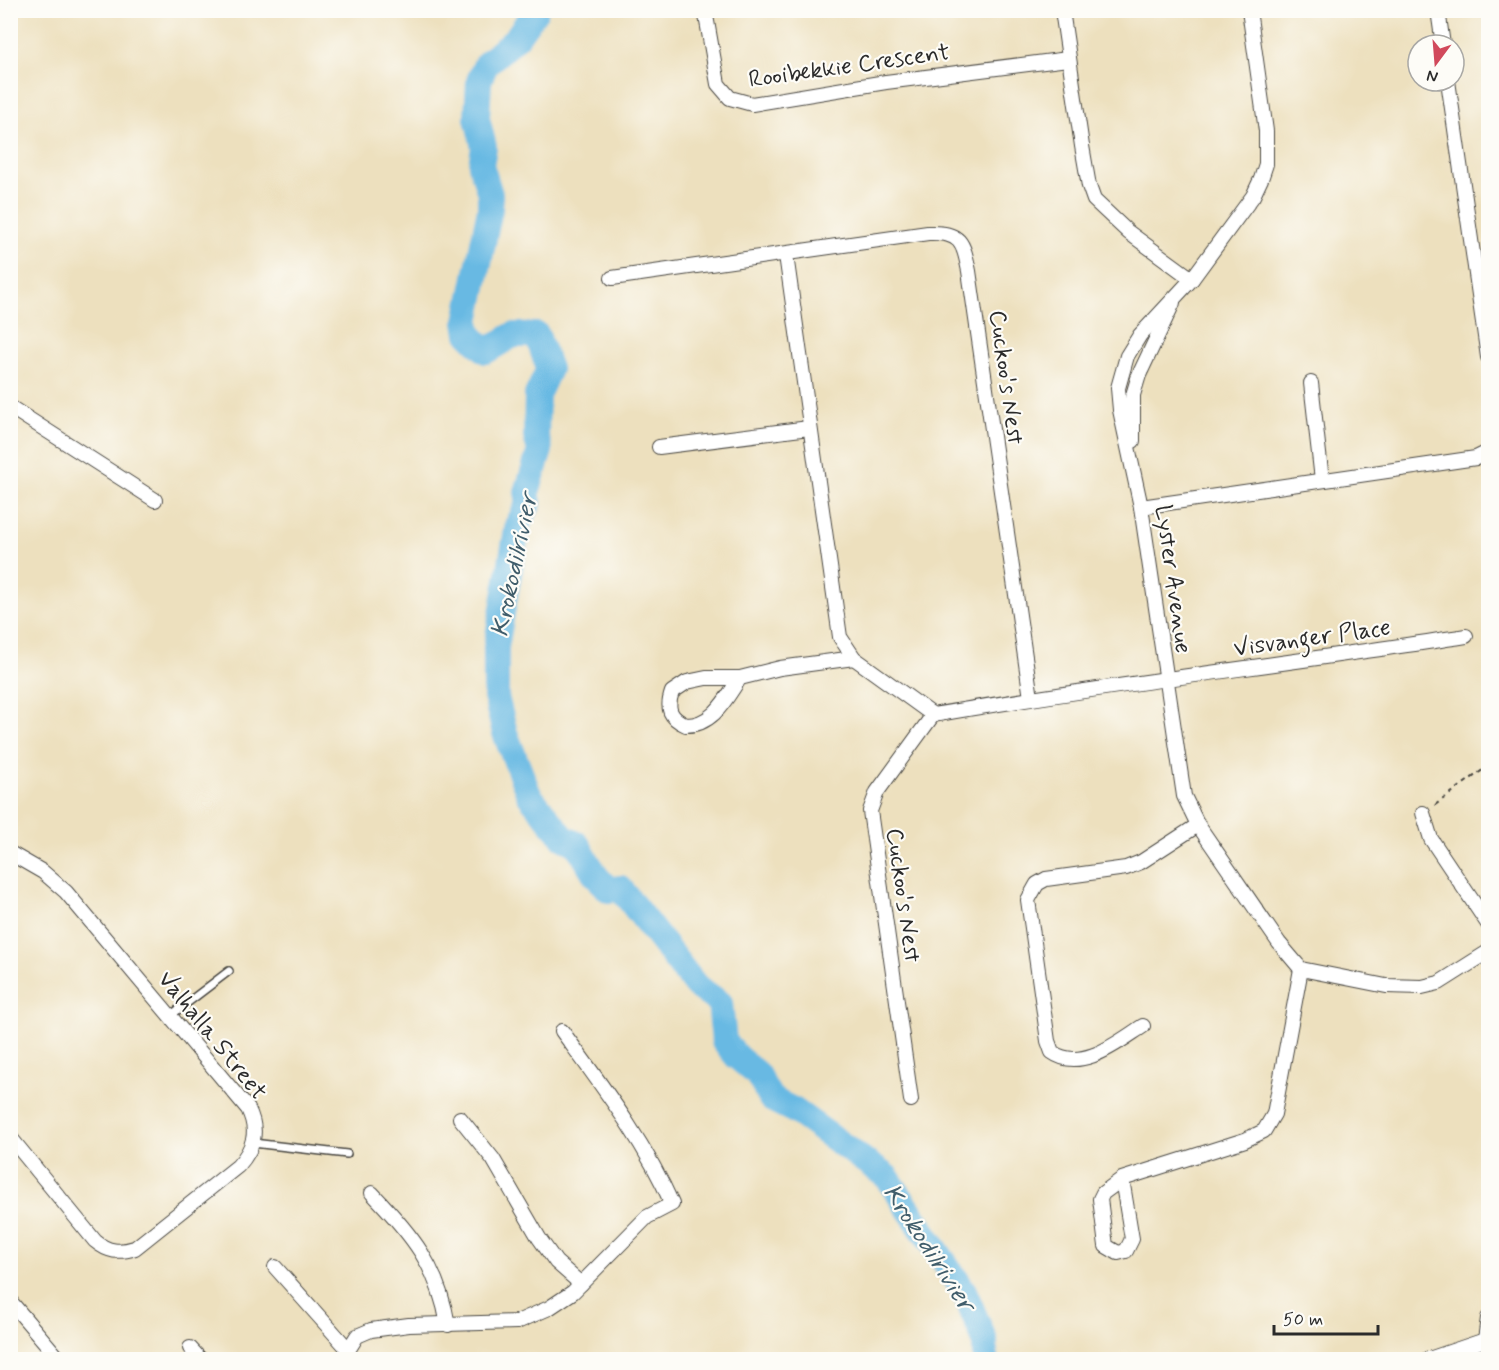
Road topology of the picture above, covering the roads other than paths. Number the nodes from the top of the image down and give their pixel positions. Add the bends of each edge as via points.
1 (705, 10) edge
2 (1062, 10) edge
3 (1249, 10) edge
4 (1438, 10) edge
5 (1441, 33) edge
6 (1068, 59) junction
7 (1450, 93) edge
8 (786, 255) junction
9 (612, 278) dead end
10 (1192, 279) junction
11 (1488, 357) edge
12 (1311, 383) dead end
13 (10, 407) edge
14 (809, 429) junction
15 (659, 447) dead end
16 (1488, 452) edge
17 (1322, 480) junction
18 (155, 500) dead end
19 (1141, 507) junction
20 (1466, 636) dead end
21 (854, 658) junction
22 (740, 678) junction
23 (1165, 680) junction
24 (1031, 698) junction
25 (933, 715) junction
26 (1424, 813) road end
27 (1198, 825) junction
28 (10, 853) edge
29 (1488, 924) edge
30 (1488, 951) edge
31 (1301, 969) junction
32 (229, 970) dead end
33 (170, 1016) junction
34 (1143, 1026) dead end
35 (562, 1031) dead end
36 (911, 1100) dead end
37 (460, 1118) dead end
38 (10, 1137) edge
39 (253, 1143) junction
40 (347, 1154) dead end
41 (1122, 1179) junction
42 (372, 1194) dead end
43 (275, 1267) dead end
44 (581, 1284) junction
45 (10, 1301) edge
46 (1488, 1318) edge
47 (448, 1324) junction
48 (1487, 1341) edge
49 (190, 1347) dead end
50 (345, 1354) edge
51 (60, 1359) edge
52 (201, 1359) edge
53 (1426, 1359) edge

1 - 6 street, Rooibekkie Crescent via 718,84 723,93 740,103
2 - 6 street
3 - 10 street, Lyster Avenue via 1266,131 1266,164 1253,196
4 - 5 street
6 - 10 street via 1089,186 1095,200 1128,231
7 - 11 street
8 - 9 street, Cuckoo's Nest
8 - 14 street
8 - 24 street, Cuckoo's Nest via 928,233 952,235 960,241 969,271
10 - 19 street, Lyster Avenue via 1140,335 1120,373 1120,410
12 - 17 street
13 - 18 street
14 - 15 street
14 - 21 street via 840,637
16 - 17 street via 1476,458
17 - 19 street
19 - 23 street, Lyster Avenue
20 - 23 street, Visvanger Place
21 - 22 street
21 - 25 street
22 - 22 street via 706,678 677,686 670,698 671,715 686,725 705,722
23 - 24 street
23 - 27 street, Lyster Avenue via 1180,781
24 - 25 street
25 - 36 street, Cuckoo's Nest via 877,792 870,811
26 - 29 street via 1431,839
27 - 31 street, Lyster Avenue
27 - 34 street via 1126,868 1046,879 1036,884 1028,900 1052,1052 1078,1060
28 - 33 street, Valhalla Street via 57,882
30 - 31 street via 1439,983 1422,987 1386,986
31 - 41 street via 1274,1114 1264,1131
32 - 33 lane
33 - 39 street, Valhalla Street via 248,1109 255,1131
35 - 44 street via 618,1109 672,1204 647,1217
37 - 44 street via 493,1159 556,1262
38 - 39 street via 95,1240 112,1251 135,1248 238,1166
39 - 40 lane
41 - 41 street via 1132,1239 1126,1251 1118,1253 1106,1246 1100,1199 1102,1193
42 - 47 street via 411,1235 429,1262 443,1294
43 - 50 street
44 - 47 street via 549,1308 518,1323
45 - 51 street
46 - 48 street
47 - 50 street via 371,1330 357,1336
48 - 53 street
49 - 52 street

